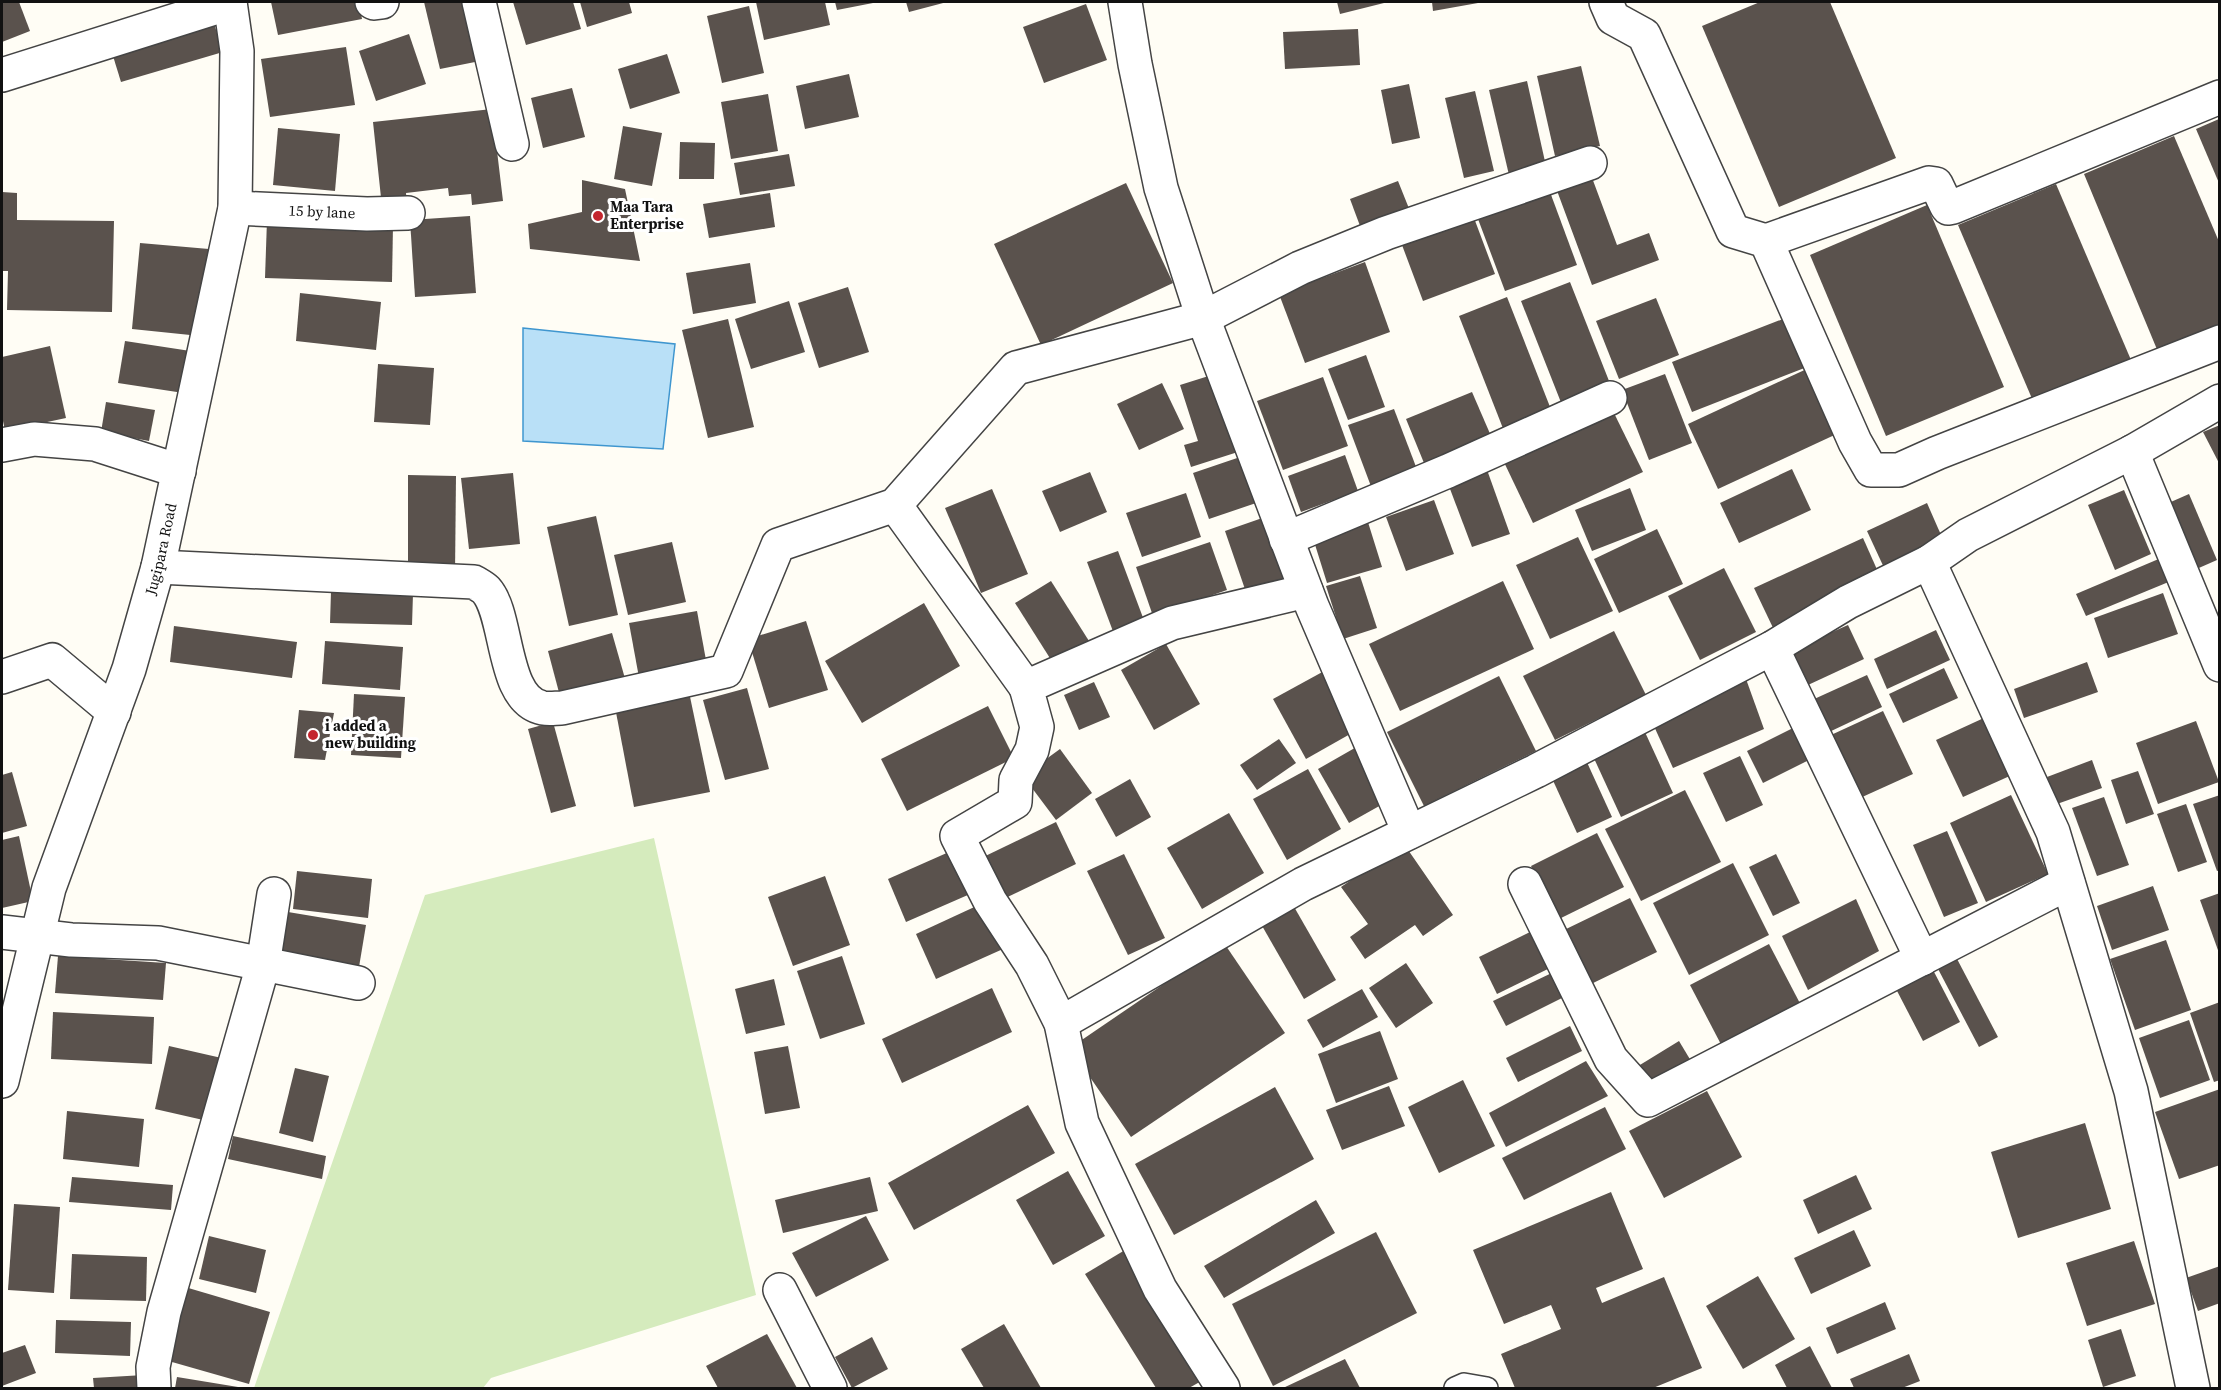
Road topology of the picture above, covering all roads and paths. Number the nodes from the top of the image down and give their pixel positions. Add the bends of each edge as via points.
1 (230, 2) edge
2 (372, 2) edge
3 (382, 2) edge
4 (479, 2) edge
5 (1125, 2) edge
6 (1606, 2) edge
7 (2, 75) edge
8 (2220, 97) edge
9 (512, 144) dead end
10 (1590, 163) dead end
11 (235, 208) junction
12 (408, 213) dead end
13 (1766, 241) junction
14 (1203, 318) junction
15 (2220, 342) edge
16 (1610, 398) dead end
17 (2220, 401) edge
18 (2, 445) edge
19 (2132, 452) junction
20 (179, 471) junction
21 (895, 505) junction
22 (1286, 539) junction
23 (1929, 562) junction
24 (158, 567) junction
25 (1306, 591) junction
26 (1772, 648) junction
27 (2220, 665) edge
28 (2, 676) edge
29 (1026, 687) junction
30 (114, 712) junction
31 (1409, 832) junction
32 (2068, 883) junction
33 (1525, 884) dead end
34 (274, 894) dead end
35 (2, 932) edge
36 (38, 936) junction
37 (1922, 959) junction
38 (263, 965) junction
39 (358, 983) dead end
40 (1061, 1023) junction
41 (2, 1081) edge
42 (780, 1290) dead end
43 (154, 1389) edge
44 (830, 1389) edge
45 (1223, 1389) edge
46 (1455, 1389) edge
47 (1487, 1389) edge
48 (2193, 1389) edge

1 - 7 street
1 - 11 street, Jugipara Road via 237,51
2 - 3 street
4 - 9 street
5 - 14 street via 1161,188
6 - 13 street via 1613,18 1644,35 1733,231
8 - 13 street via 1953,207 1948,208 1936,184 1929,183
10 - 14 street via 1386,233 1300,268
11 - 12 street, 15 by lane
11 - 20 street, Jugipara Road
13 - 15 street via 1871,470 1899,470
14 - 21 street via 1016,368
14 - 22 street
16 - 22 street
17 - 19 street
18 - 20 street via 34,439 95,444
19 - 23 street via 1968,535
19 - 27 street
20 - 24 street, Jugipara Road
21 - 24 street via 778,545 726,671 562,708 542,708 526,699 516,683 493,602 485,589 474,582
21 - 29 street
22 - 25 street
23 - 26 street via 1848,602
23 - 32 street via 2053,832
24 - 30 street, Jugipara Road
25 - 29 street via 1172,623
25 - 31 street
26 - 31 street via 1536,771
26 - 37 street
28 - 30 street via 52,660
29 - 40 street via 1037,727 1032,750 1016,780 1015,802 957,836
30 - 36 street, Jugipara Road via 48,888
31 - 40 street via 1303,884
32 - 37 street
32 - 48 street via 2131,1091
33 - 37 street via 1611,1059 1648,1100
34 - 38 street
35 - 36 street
36 - 38 street via 158,943
36 - 41 street, Jugipara Road
38 - 39 street
38 - 43 street via 164,1312 153,1367
40 - 45 street via 1082,1122 1160,1288
42 - 44 street
46 - 47 lane via 1464,1384

